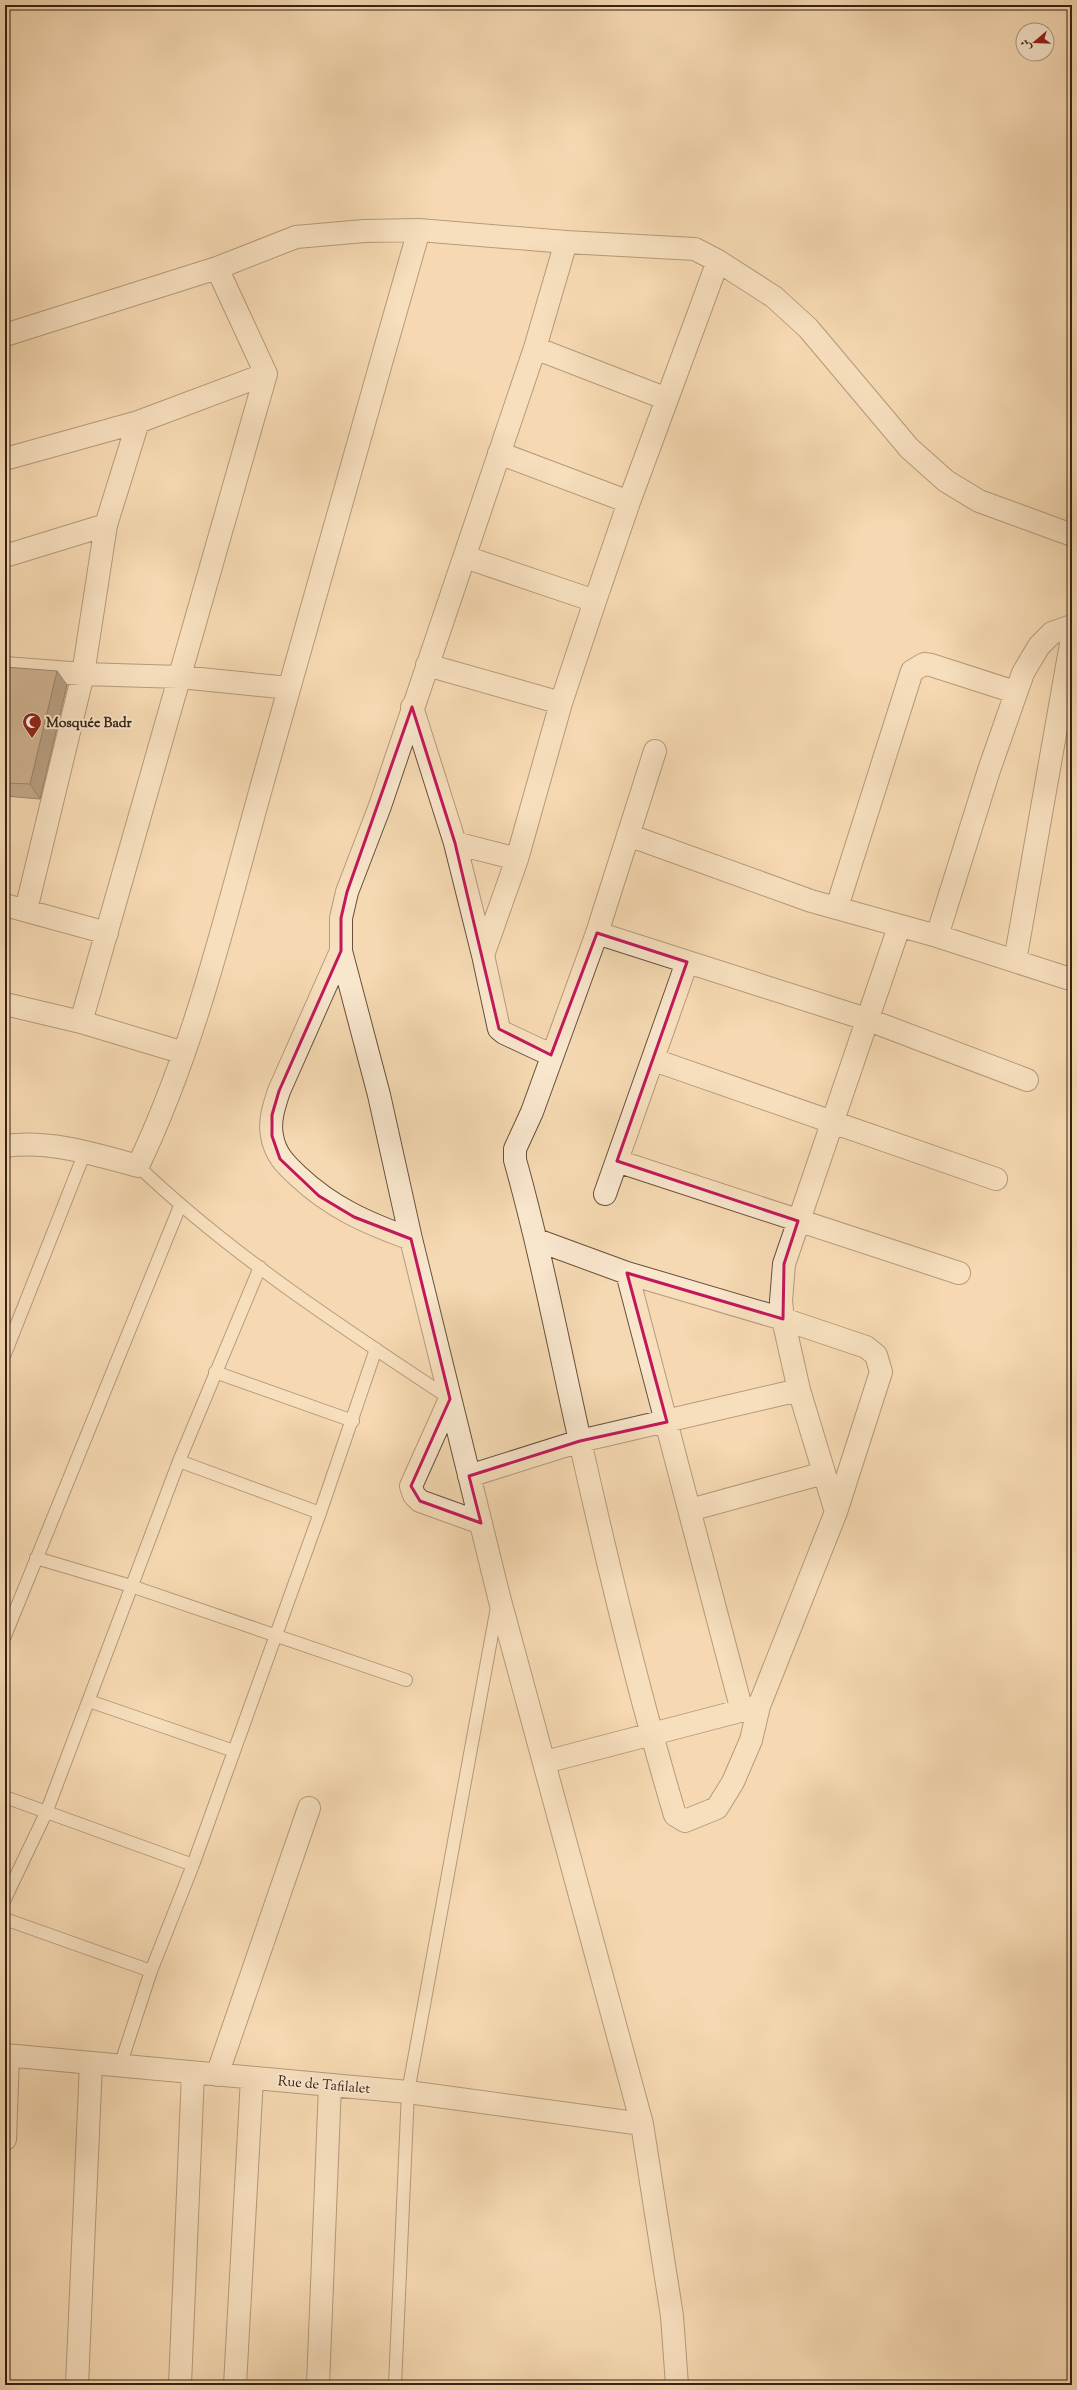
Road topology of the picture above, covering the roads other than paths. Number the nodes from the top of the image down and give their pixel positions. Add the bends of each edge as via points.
1 (419, 230) junction
2 (566, 242) junction
3 (718, 261) junction
4 (217, 268) junction
5 (5, 335) edge
6 (535, 348) junction
7 (266, 374) junction
8 (668, 399) junction
9 (138, 422) junction
10 (499, 453) junction
11 (5, 459) edge
12 (629, 502) junction
13 (106, 525) junction
14 (1072, 535) edge
15 (5, 556) edge
16 (465, 557) junction
17 (595, 601) junction
18 (1072, 626) edge
19 (1072, 638) edge
20 (427, 665) junction
21 (5, 668) edge
22 (83, 674) junction
23 (180, 677) junction
24 (289, 688) junction
25 (1016, 692) junction
26 (561, 703) junction
27 (412, 707) junction
28 (655, 751) dead end
29 (628, 835) junction
30 (455, 843) junction
31 (517, 859) junction
32 (15, 907) edge
33 (837, 907) junction
34 (899, 927) junction
35 (107, 933) junction
36 (597, 933) junction
37 (937, 936) junction
38 (341, 951) junction
39 (483, 955) junction
40 (1015, 960) junction
41 (687, 962) junction
42 (1067, 978) dead end
43 (5, 1004) edge
44 (866, 1019) junction
45 (81, 1022) junction
46 (184, 1052) junction
47 (551, 1055) junction
48 (654, 1060) junction
49 (1027, 1080) dead end
50 (832, 1123) junction
51 (5, 1146) edge
52 (85, 1152) junction
53 (617, 1161) junction
54 (138, 1166) junction
55 (996, 1179) dead end
56 (605, 1194) dead end
57 (180, 1206) junction
58 (798, 1221) junction
59 (411, 1239) junction
60 (537, 1240) junction
61 (260, 1267) junction
62 (627, 1273) junction
63 (959, 1273) dead end
64 (783, 1319) junction
65 (376, 1349) junction
66 (5, 1354) edge
67 (215, 1372) junction
68 (799, 1390) junction
69 (450, 1399) junction
70 (353, 1421) junction
71 (668, 1422) junction
72 (580, 1441) junction
73 (179, 1461) junction
74 (824, 1473) junction
75 (470, 1476) junction
76 (690, 1510) junction
77 (836, 1512) junction
78 (320, 1513) junction
79 (481, 1523) junction
80 (36, 1558) junction
81 (131, 1586) junction
82 (499, 1597) junction
83 (5, 1636) edge
84 (274, 1636) junction
85 (406, 1680) dead end
86 (89, 1701) junction
87 (750, 1709) junction
88 (651, 1735) junction
89 (234, 1751) junction
90 (545, 1762) junction
91 (5, 1797) edge
92 (308, 1808) dead end
93 (46, 1813) junction
94 (192, 1865) junction
95 (5, 1899) edge
96 (5, 1919) edge
97 (151, 1971) junction
98 (6, 2056) edge
99 (91, 2063) junction
100 (120, 2066) junction
101 (193, 2073) junction
102 (217, 2075) junction
103 (252, 2078) junction
104 (330, 2085) junction
105 (408, 2092) junction
106 (642, 2124) junction
107 (5, 2139) edge
108 (77, 2385) edge
109 (180, 2385) edge
110 (235, 2385) edge
111 (318, 2385) edge
112 (395, 2385) edge
113 (677, 2385) edge

1 - 2 street
1 - 4 street via 364,231 296,237
1 - 24 street
2 - 3 street via 695,249
2 - 6 street
3 - 8 street
3 - 14 street via 774,297 808,328 909,448 946,481 979,500
4 - 5 street
4 - 7 street
6 - 8 street
6 - 10 street
7 - 9 street
7 - 23 street
8 - 12 street
9 - 11 street
9 - 13 street
10 - 12 street
10 - 16 street
12 - 17 street
13 - 15 street
13 - 22 street
16 - 17 street
16 - 20 street
17 - 26 street
18 - 25 street via 1052,633 1039,646 1023,673
19 - 40 street
20 - 26 street
20 - 27 street
21 - 22 street
22 - 23 street
22 - 32 street
23 - 24 street
23 - 35 street
24 - 46 street
25 - 33 street via 931,665 924,664 912,671
25 - 37 street
26 - 31 street
27 - 30 street
27 - 38 street via 380,806 347,892 341,918
28 - 29 street
29 - 33 street via 811,901
29 - 36 street
30 - 31 street
30 - 39 street
31 - 39 street
32 - 35 street
33 - 34 street
34 - 37 street
34 - 44 street
35 - 45 street
36 - 41 street
36 - 47 street
37 - 40 street
38 - 59 street via 379,1095
38 - 59 street via 279,1091 272,1115 272,1136 280,1159 319,1196 354,1217
39 - 47 street via 499,1029
40 - 42 street
41 - 44 street
41 - 48 street
43 - 45 street
44 - 49 street
44 - 50 street
45 - 46 street
46 - 54 street
47 - 60 street via 532,1112 515,1149 515,1160
48 - 50 street
48 - 53 street
50 - 55 street
50 - 58 street
51 - 52 street via 35,1143
52 - 54 street
52 - 66 lane
53 - 56 street
53 - 58 street
54 - 57 lane
57 - 61 lane
57 - 80 lane
58 - 63 street
58 - 64 street via 784,1264 781,1301
59 - 69 street
60 - 62 street
60 - 72 street
61 - 65 lane
61 - 67 lane
62 - 64 street
62 - 71 street
64 - 68 street
64 - 77 street via 866,1347 876,1355 882,1372
65 - 69 lane
65 - 70 lane
67 - 70 lane
67 - 73 lane
68 - 71 street
68 - 74 street
69 - 75 street
69 - 79 street via 411,1486 414,1495 420,1501
70 - 78 lane
71 - 72 street
71 - 76 street
72 - 75 street
72 - 88 street
73 - 78 lane
73 - 81 lane
74 - 76 street
74 - 77 street
75 - 79 street
76 - 87 street
77 - 87 street
78 - 84 lane
79 - 82 street
80 - 81 lane
80 - 83 lane
81 - 84 lane
81 - 86 lane
82 - 90 street
82 - 105 lane
84 - 85 lane
84 - 89 lane
86 - 89 lane
86 - 93 lane
87 - 88 street
87 - 88 street via 751,1740 733,1782 717,1808 685,1821 675,1815
88 - 90 street
89 - 94 lane
90 - 106 street
91 - 93 lane
92 - 102 street
93 - 94 lane
93 - 95 lane
94 - 97 lane
96 - 97 lane
97 - 100 lane
98 - 99 street, Rue de Tafilalet
98 - 107 street
99 - 100 street, Rue de Tafilalet
99 - 108 street
100 - 101 street, Rue de Tafilalet
101 - 102 street, Rue de Tafilalet
101 - 109 street
102 - 103 street, Rue de Tafilalet
103 - 104 street, Rue de Tafilalet
103 - 110 street
104 - 105 street, Rue de Tafilalet
104 - 111 street
105 - 106 street, Rue de Tafilalet
105 - 112 lane
106 - 113 street via 672,2316

